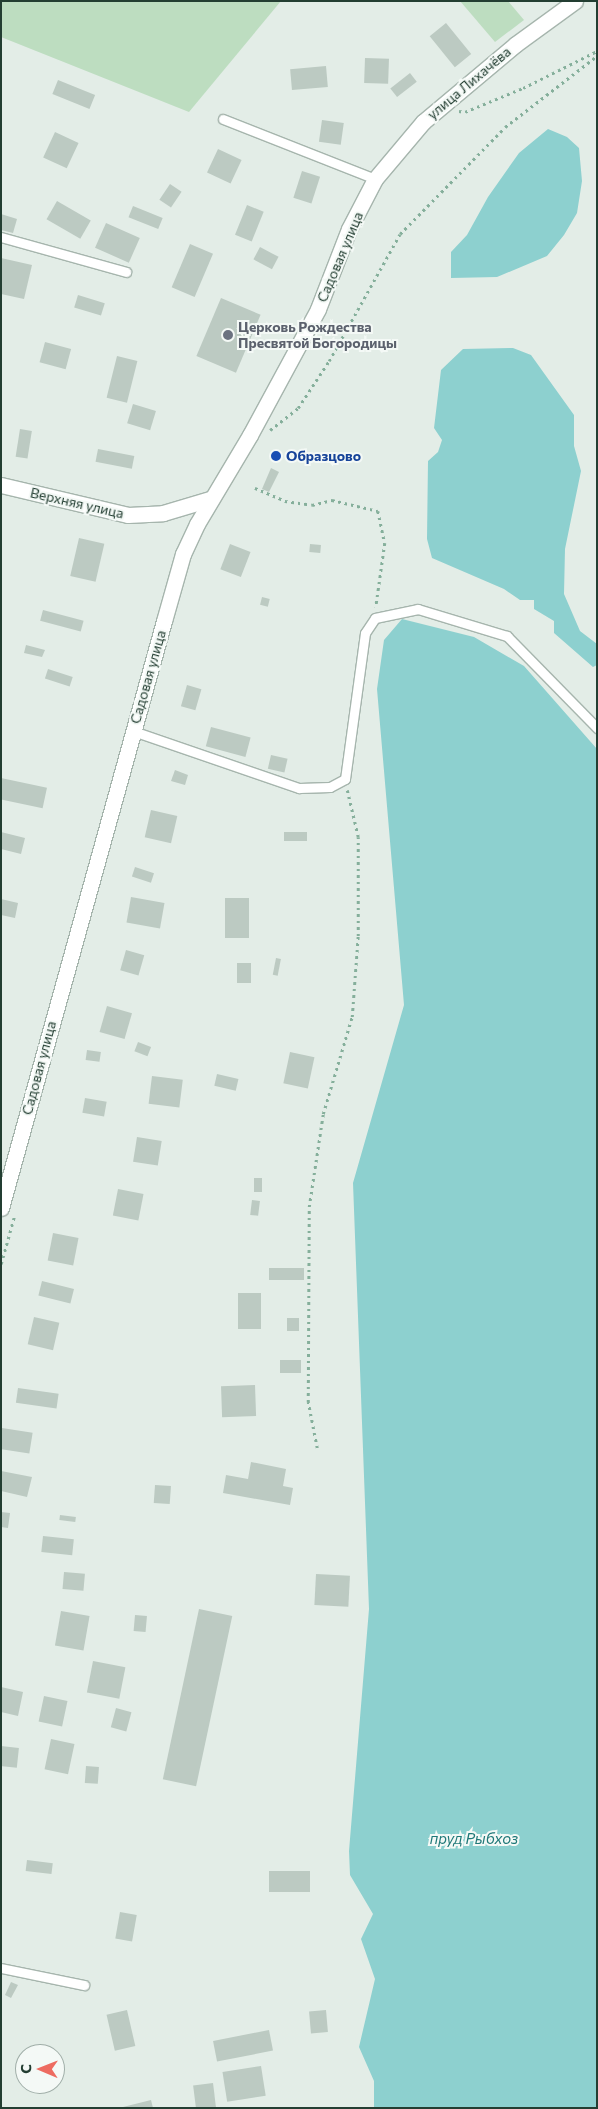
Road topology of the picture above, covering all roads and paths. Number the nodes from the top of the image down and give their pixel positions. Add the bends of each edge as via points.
1 (575, 1) edge
2 (597, 51) edge
3 (597, 56) edge
4 (434, 112) junction
5 (223, 119) dead end
6 (375, 179) junction
7 (1, 237) edge
8 (126, 272) dead end
9 (250, 435) junction
10 (1, 485) edge
11 (255, 488) dead end
12 (210, 498) junction
13 (375, 618) junction
14 (597, 728) edge
15 (133, 730) junction
16 (345, 779) junction
17 (1, 1208) edge
18 (317, 1448) dead end
19 (1, 1968) edge
20 (84, 1985) dead end

1 - 4 street, улица Лихачёва via 516,44
2 - 4 path via 523,88 465,112
3 - 9 path via 505,127 430,201 400,234 329,361 298,408 275,428
4 - 6 street, улица Лихачёва
5 - 6 lane
6 - 9 street, Садовая улица via 349,229 318,308
7 - 8 lane
9 - 12 street, Садовая улица
10 - 12 street, Верхняя улица via 128,515 163,513
11 - 13 path via 285,501 312,505 332,500 378,511 385,543
12 - 15 street, Садовая улица via 183,554
13 - 14 lane via 418,609 507,636
13 - 16 lane via 365,633
15 - 16 lane via 298,788 330,787
15 - 17 street, Садовая улица
16 - 18 path via 358,837 358,936 352,1017 324,1114 309,1206 308,1402
19 - 20 lane

